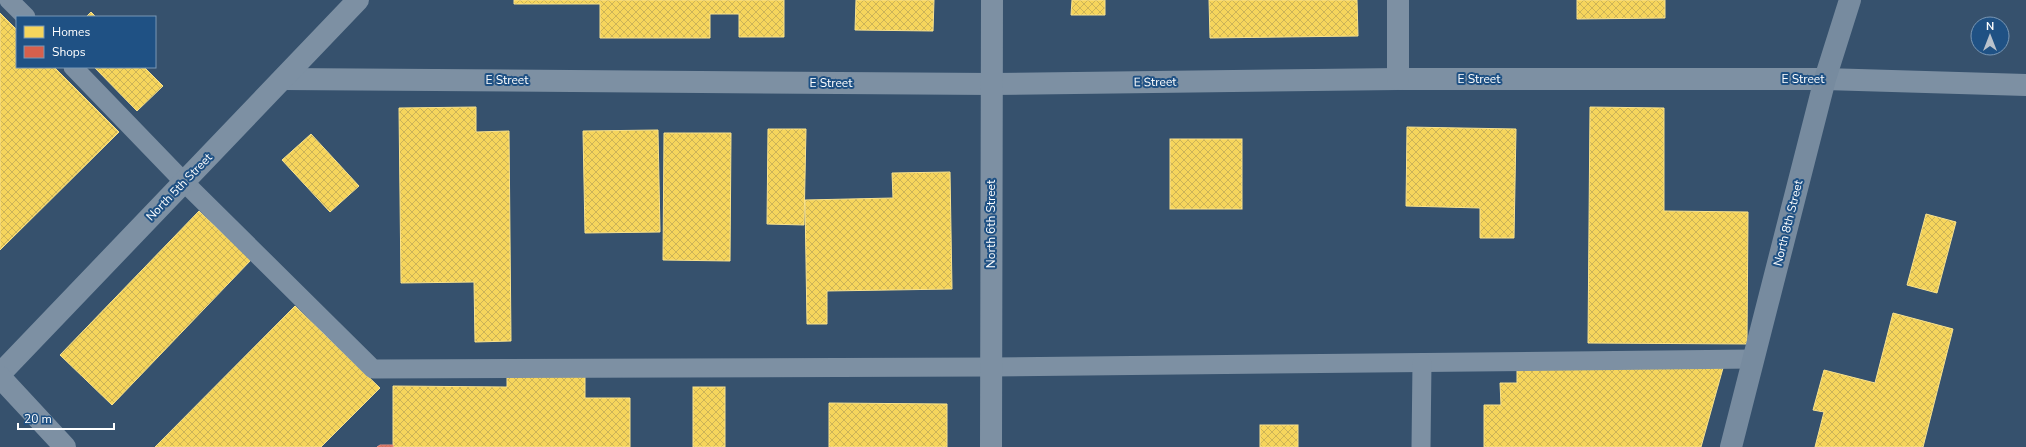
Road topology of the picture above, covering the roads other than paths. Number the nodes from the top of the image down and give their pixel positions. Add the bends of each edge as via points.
1 (9, 0) edge
2 (358, 0) edge
3 (992, 0) edge
4 (1398, 0) edge
5 (1850, 0) edge
6 (25, 16) edge
7 (74, 68) edge
8 (283, 79) junction
9 (1398, 79) junction
10 (1825, 79) junction
11 (992, 84) junction
12 (2026, 85) edge
13 (184, 182) junction
14 (1753, 359) junction
15 (1422, 363) junction
16 (991, 367) junction
17 (0, 374) edge
18 (0, 377) edge
19 (65, 447) edge
20 (991, 447) edge
21 (1421, 447) edge
22 (1731, 447) edge

1 - 6 lane
2 - 8 street, North 5th Street
3 - 11 street, North 6th Street
4 - 9 street
5 - 10 main road, North 8th Street
7 - 13 lane
8 - 11 street, E Street
8 - 13 street, North 5th Street
9 - 10 street, E Street
9 - 11 street, E Street
10 - 12 street, E Street
10 - 14 main road, North 8th Street
11 - 16 street, North 6th Street
13 - 16 lane via 373,369
13 - 17 street, North 5th Street
14 - 15 lane
14 - 22 main road, North 8th Street
15 - 16 lane
15 - 21 lane
16 - 20 street, North 6th Street
18 - 19 street

